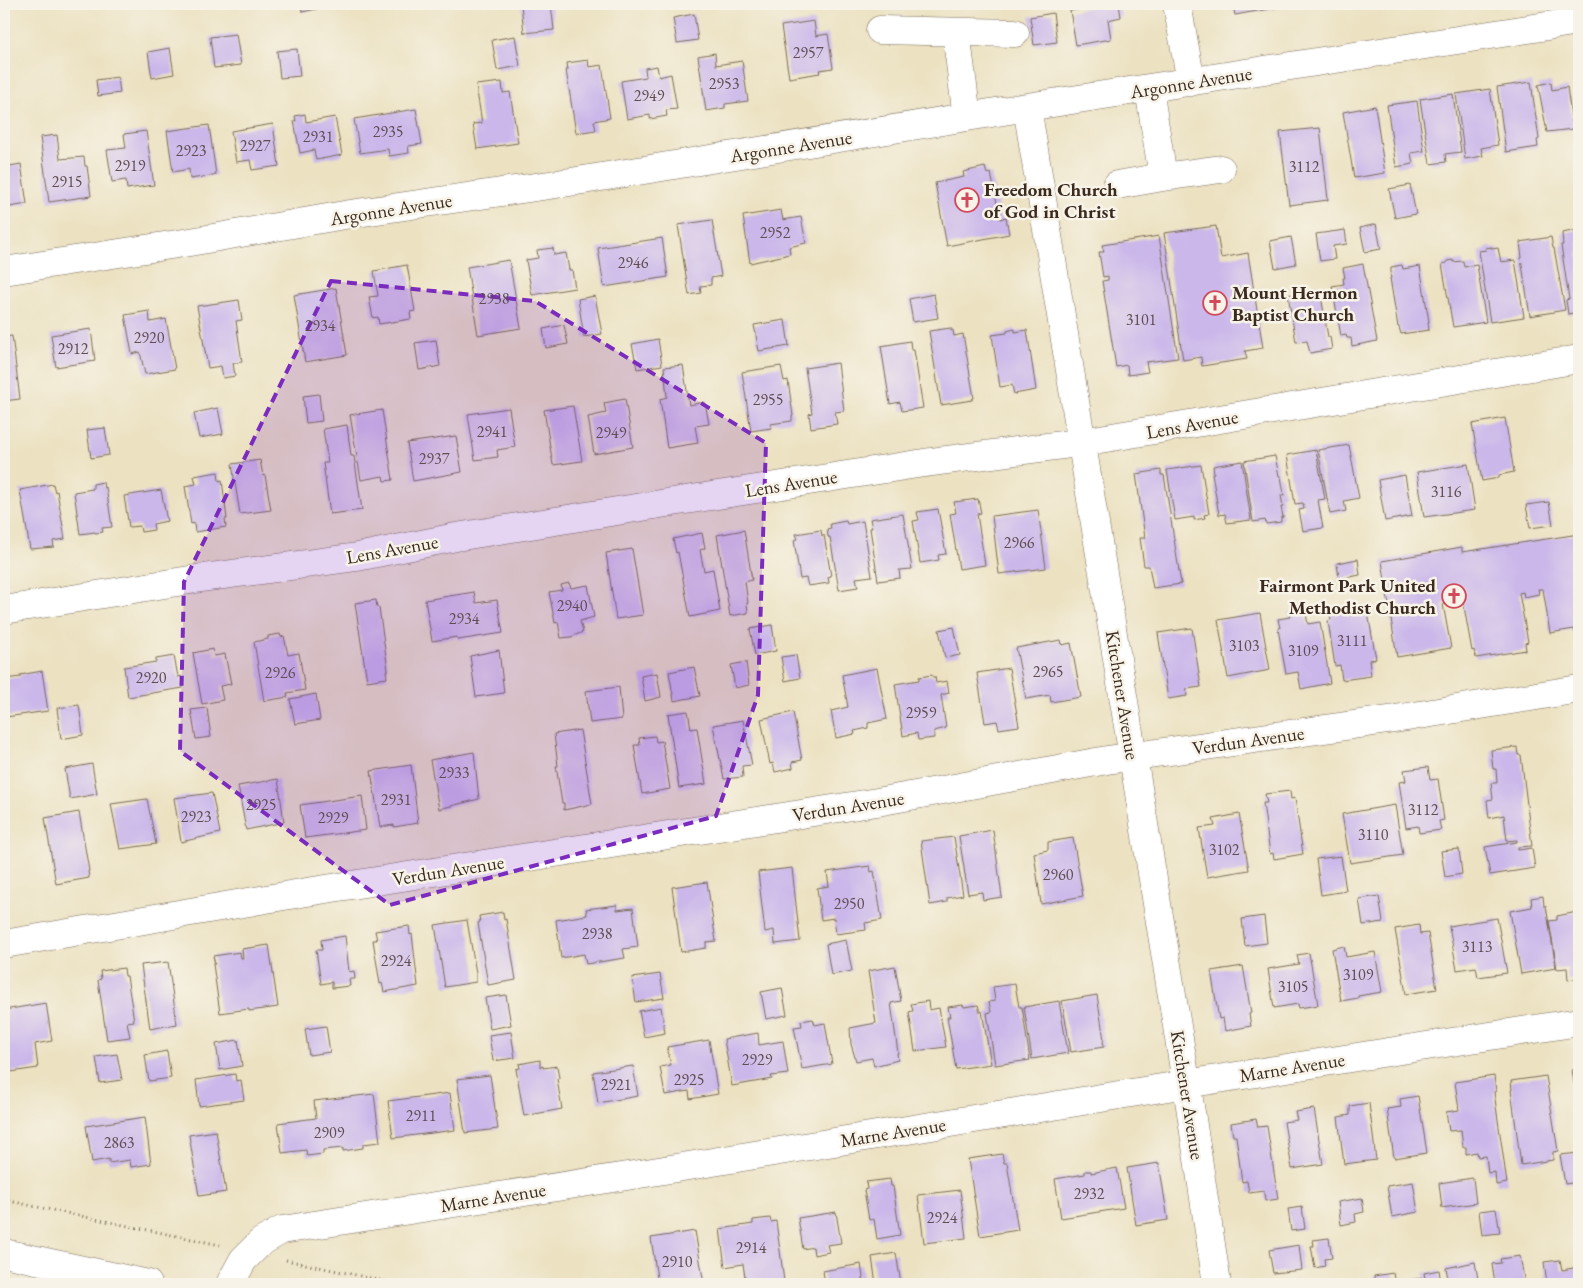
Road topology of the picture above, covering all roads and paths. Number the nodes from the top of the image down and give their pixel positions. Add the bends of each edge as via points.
1 (1178, 4) edge
2 (1579, 21) edge
3 (880, 30) dead end
4 (956, 32) junction
5 (1015, 33) dead end
6 (1191, 82) junction
7 (1149, 88) junction
8 (1027, 107) junction
9 (967, 117) junction
10 (1221, 169) dead end
11 (1163, 177) junction
12 (1117, 185) dead end
13 (4, 271) edge
14 (1579, 359) edge
15 (1082, 442) junction
16 (4, 610) edge
17 (1579, 689) edge
18 (1133, 757) junction
19 (4, 944) edge
20 (1579, 1022) edge
21 (1186, 1084) junction
22 (4, 1200) edge
23 (226, 1247) dead end
24 (4, 1253) edge
25 (285, 1260) dead end
26 (148, 1284) edge
27 (230, 1284) edge
28 (398, 1284) edge
29 (1217, 1284) edge

1 - 6 street
2 - 6 street, Argonne Avenue
3 - 4 street
4 - 5 street
4 - 9 street
6 - 7 street, Argonne Avenue
7 - 8 street, Argonne Avenue
7 - 11 street
8 - 9 street, Argonne Avenue
8 - 15 street, Kitchener Avenue
9 - 13 street, Argonne Avenue
10 - 11 street
11 - 12 street
14 - 15 street, Lens Avenue
15 - 16 street, Lens Avenue via 699,498 456,537 357,557
15 - 18 street, Kitchener Avenue
17 - 18 street, Verdun Avenue
18 - 19 street, Verdun Avenue via 877,802 316,890
18 - 21 street, Kitchener Avenue
20 - 21 street, Marne Avenue
21 - 27 street, Marne Avenue via 282,1230 261,1242 243,1260
21 - 29 street, Kitchener Avenue
22 - 23 path
24 - 26 street
25 - 28 path

